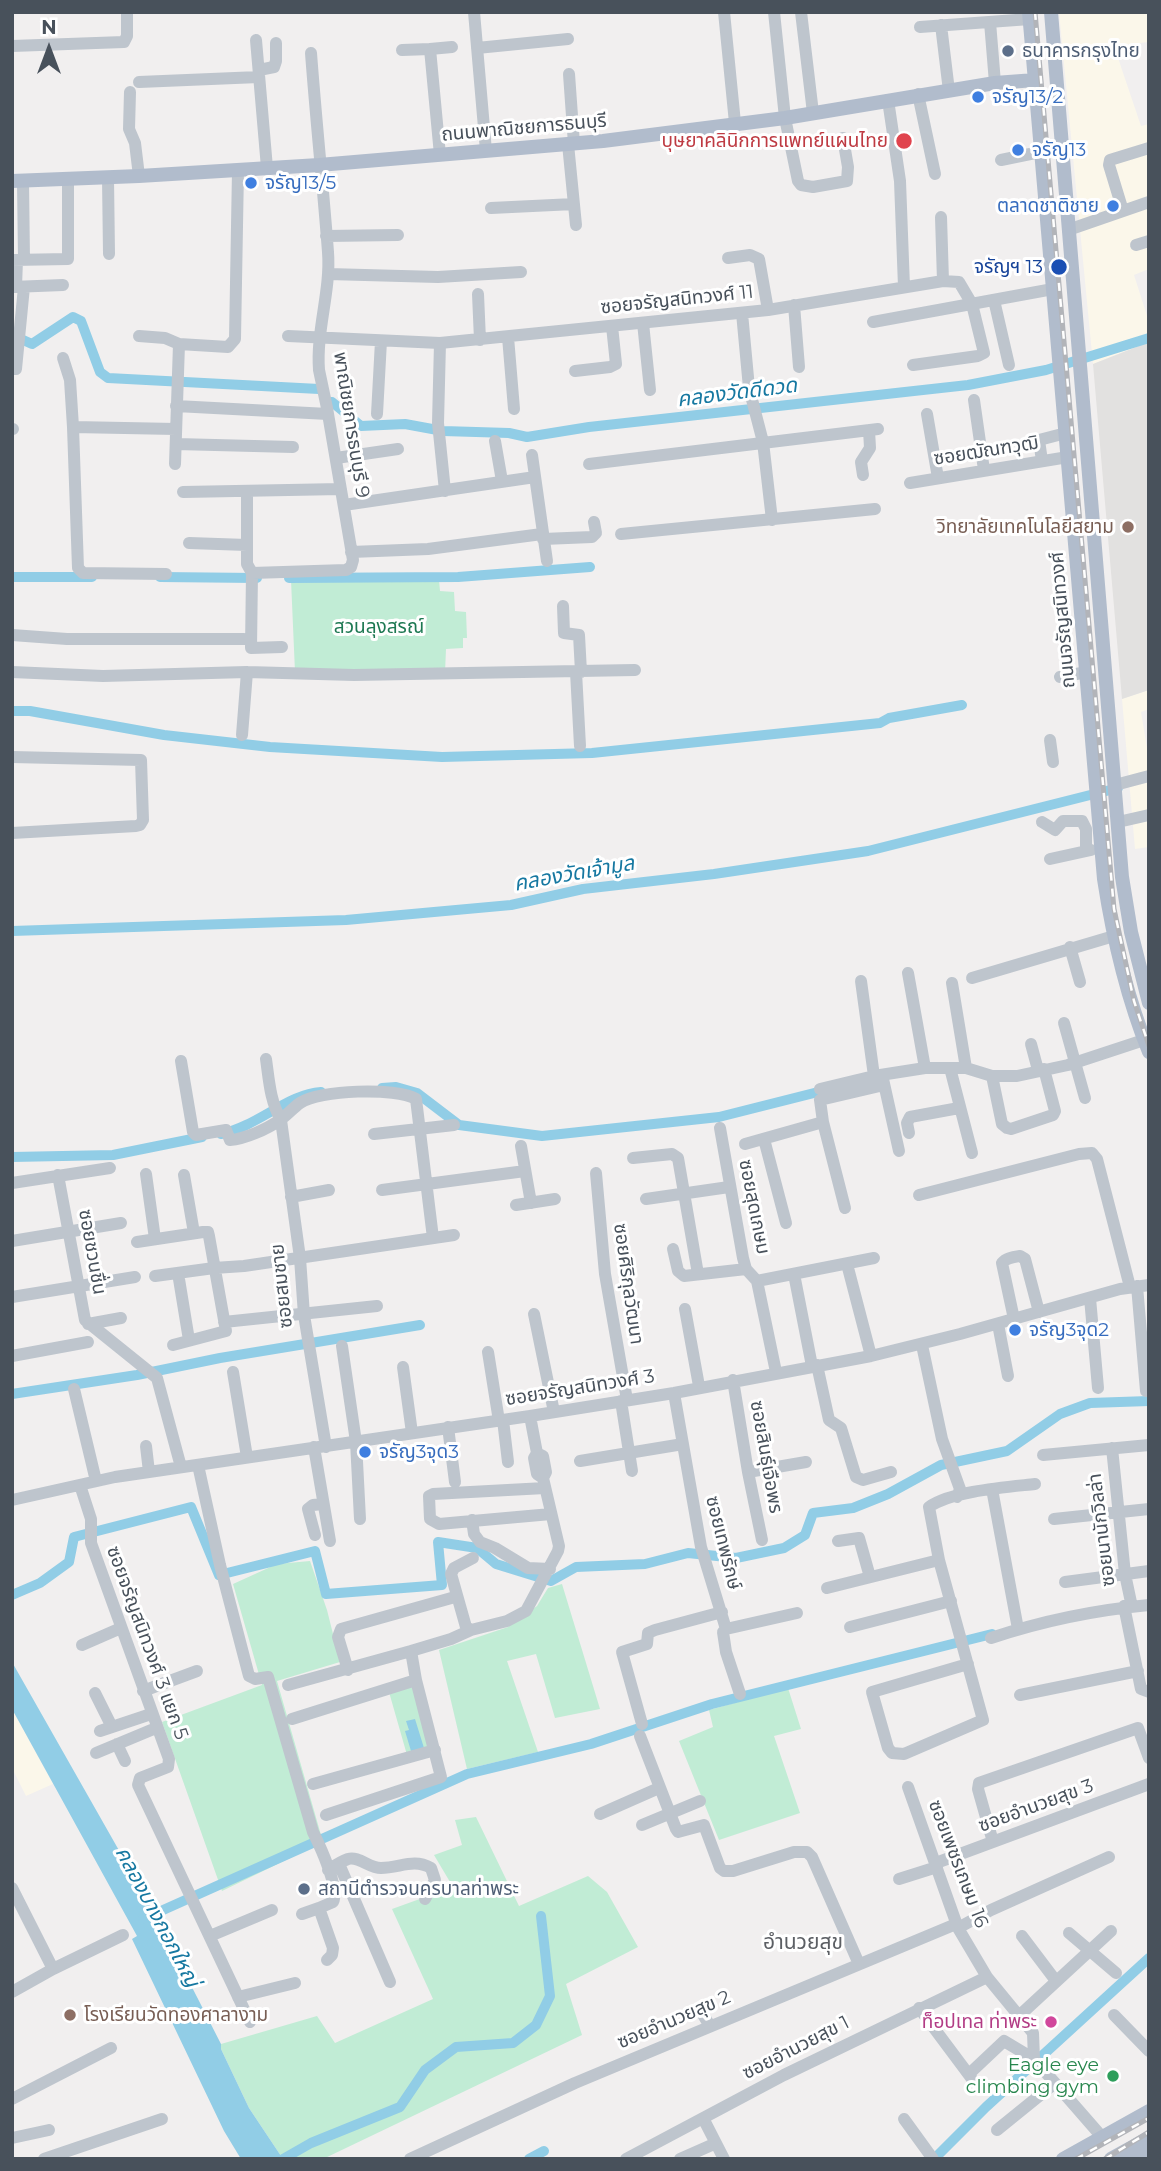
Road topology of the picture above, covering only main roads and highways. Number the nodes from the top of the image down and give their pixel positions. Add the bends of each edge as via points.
1 (1051, 12) edge
2 (1030, 16) edge
3 (1035, 80) junction
4 (18, 181) edge
5 (1104, 653) junction
6 (1085, 655) junction
7 (1131, 932) junction
8 (1114, 936) junction
9 (1149, 1003) edge
10 (1146, 1046) edge
11 (1149, 2111) edge
12 (1149, 2122) edge
13 (1149, 2138) edge
14 (1149, 2150) edge
15 (1063, 2159) edge
16 (1078, 2159) edge
17 (1111, 2159) edge
18 (1133, 2159) edge

1 - 5 main road, ถนนจรัญสนิทวงศ์
2 - 3 main road, ถนนจรัญสนิทวงศ์
3 - 4 main road, ถนนพาณิชยการธนบุรี via 571,144 238,170
3 - 6 main road, ถนนจรัญสนิทวงศ์
5 - 6 main road
5 - 7 main road, ถนนจรัญสนิทวงศ์ via 1122,877
6 - 8 main road, ถนนจรัญสนิทวงศ์ via 1101,847
7 - 8 main road
7 - 9 main road, ถนนจรัญสนิทวงศ์
8 - 10 main road, ถนนจรัญสนิทวงศ์
11 - 15 main road
12 - 16 main road
13 - 17 main road
14 - 18 main road

